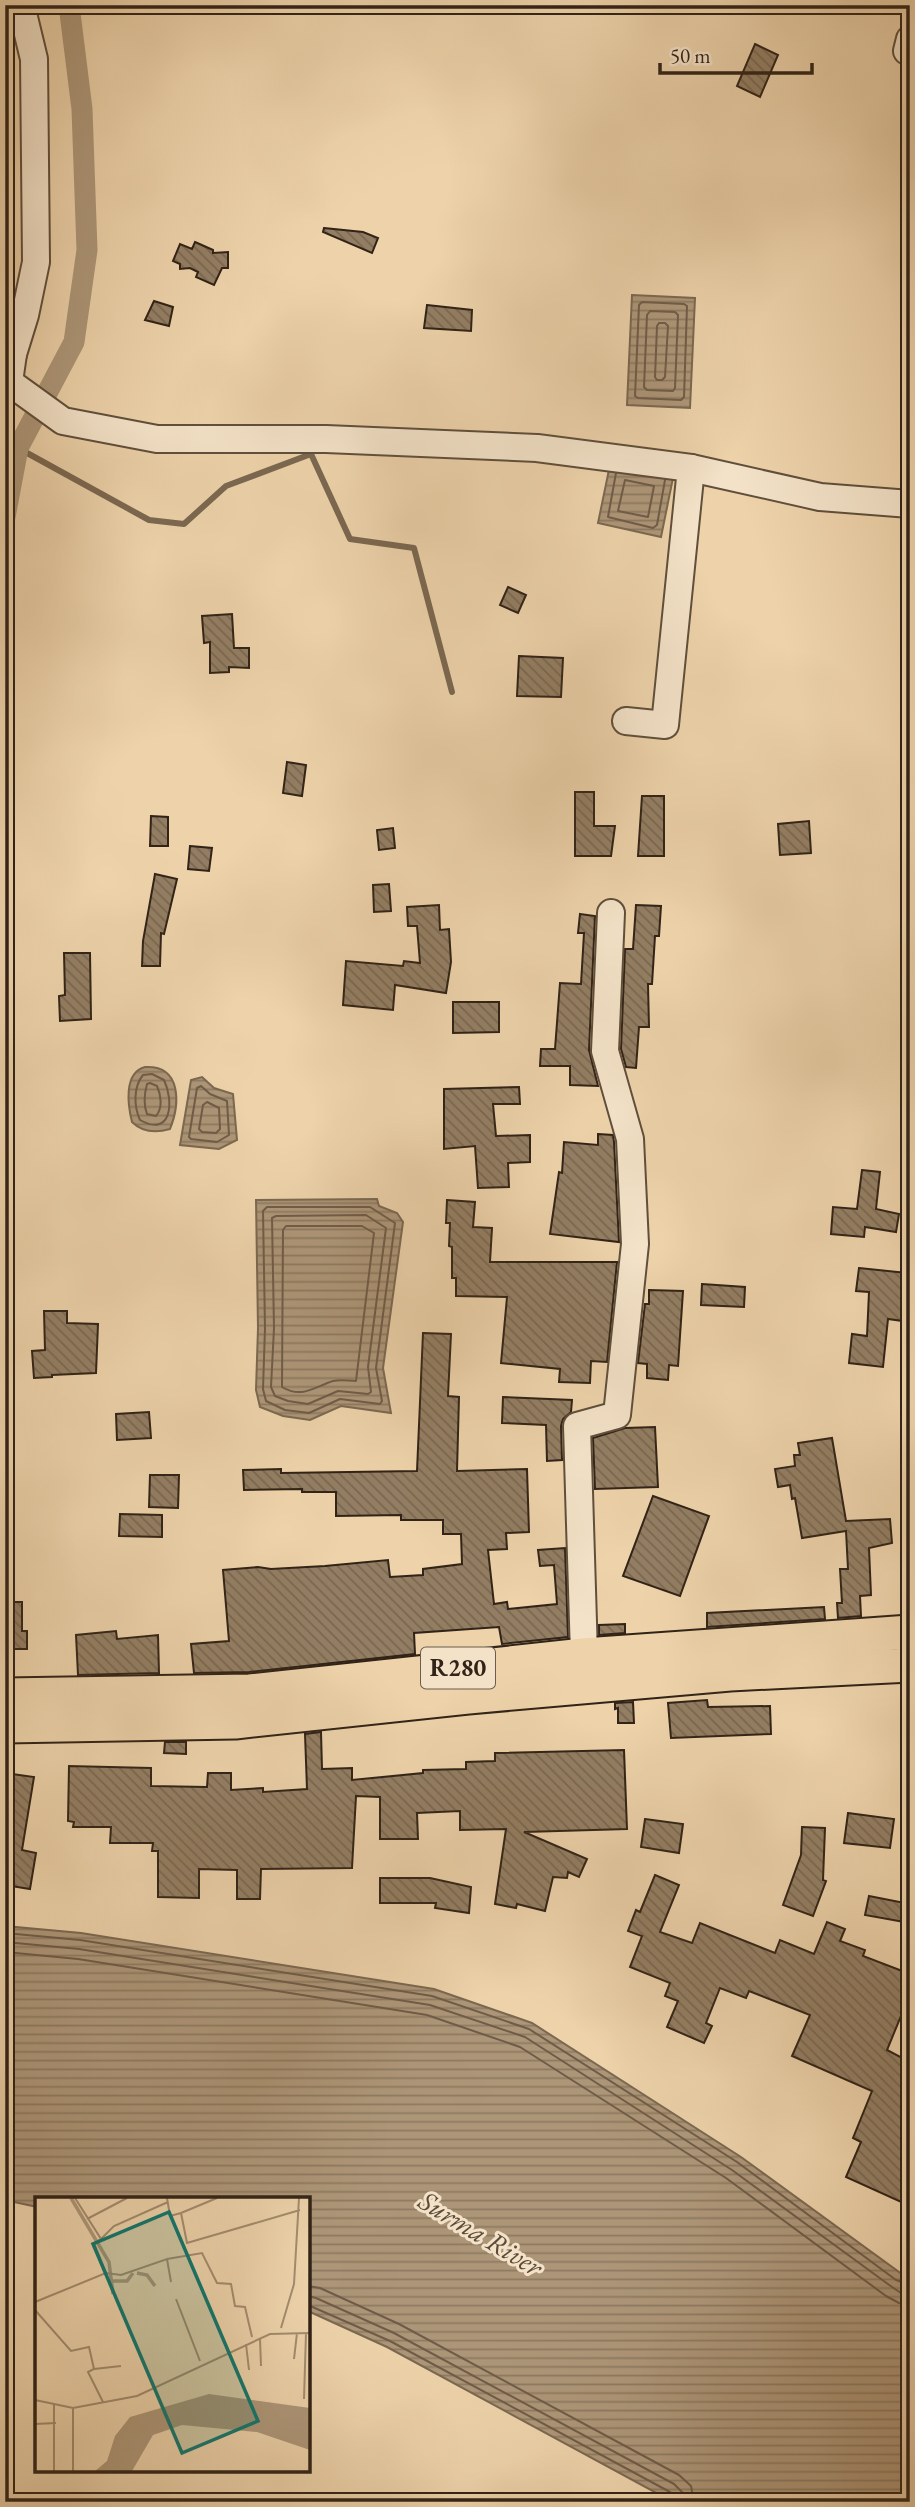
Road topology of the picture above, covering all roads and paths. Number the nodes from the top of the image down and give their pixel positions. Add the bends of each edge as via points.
1 (21, 5) edge
2 (910, 39) edge
3 (910, 51) edge
4 (9, 354) edge
5 (691, 468) junction
6 (910, 504) edge
7 (626, 721) dead end
8 (611, 913) dead end
9 (910, 1632) edge
10 (583, 1655) junction
11 (910, 1665) edge
12 (5, 1695) edge
13 (5, 1726) edge

1 - 4 street via 34,59 36,262 26,315
2 - 3 street
4 - 5 street via 9,382 63,421 157,439 326,439 537,448
5 - 6 street via 820,497
5 - 7 street via 665,725
8 - 10 street via 604,1051 630,1139 635,1244 617,1415 577,1426
9 - 10 main road, R280
10 - 12 main road, R280 via 250,1691
11 - 13 main road, R280 via 730,1674 235,1722

